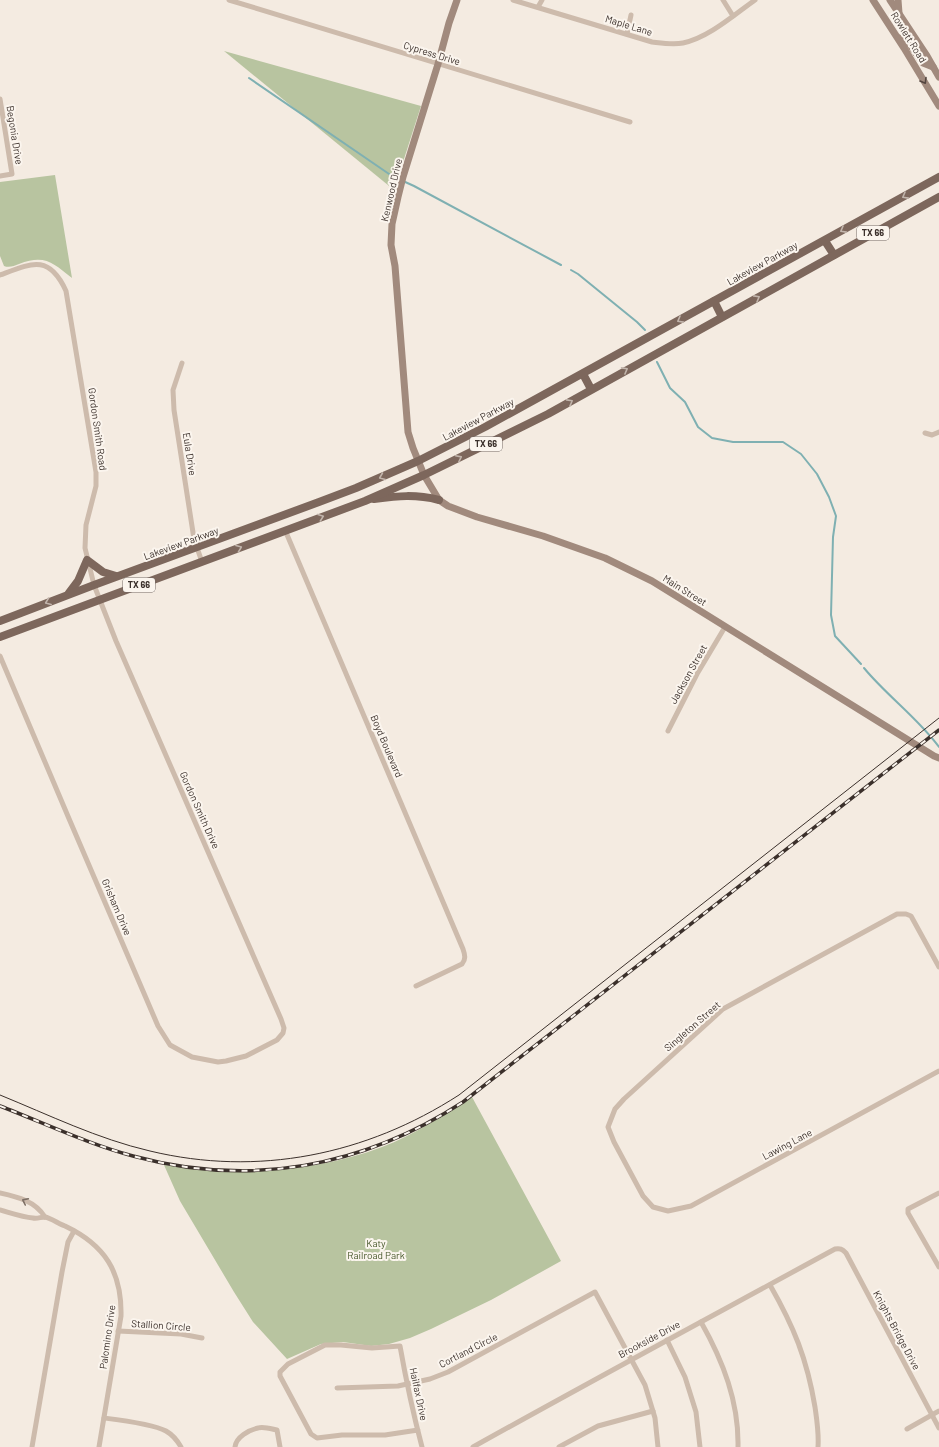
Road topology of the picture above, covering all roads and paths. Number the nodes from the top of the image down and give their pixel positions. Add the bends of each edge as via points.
1 (229, 0) edge
2 (457, 0) edge
3 (512, 0) edge
4 (542, 0) edge
5 (723, 0) edge
6 (755, 0) edge
7 (873, 0) edge
8 (890, 0) edge
9 (898, 0) edge
10 (538, 7) junction
11 (631, 15) dead end
12 (733, 16) junction
13 (900, 17) junction
14 (627, 34) junction
15 (897, 36) junction
16 (438, 64) junction
17 (933, 67) junction
18 (939, 77) edge
19 (0, 99) edge
20 (939, 106) edge
21 (630, 122) dead end
22 (0, 176) edge
23 (939, 177) edge
24 (939, 197) edge
25 (825, 240) junction
26 (834, 255) junction
27 (1, 272) edge
28 (714, 301) junction
29 (722, 317) junction
30 (182, 363) dead end
31 (583, 374) junction
32 (591, 390) junction
33 (939, 432) edge
34 (925, 433) dead end
35 (418, 461) junction
36 (424, 475) junction
37 (365, 500) junction
38 (439, 500) junction
39 (283, 515) junction
40 (273, 519) junction
41 (284, 530) junction
42 (197, 548) junction
43 (87, 560) junction
44 (202, 562) junction
45 (117, 576) junction
46 (94, 585) junction
47 (69, 594) junction
48 (99, 599) junction
49 (0, 621) edge
50 (725, 627) junction
51 (0, 636) edge
52 (0, 656) edge
53 (668, 731) dead end
54 (939, 758) edge
55 (939, 967) edge
56 (416, 986) dead end
57 (284, 1028) joint
58 (939, 1071) edge
59 (0, 1193) edge
60 (939, 1193) edge
61 (643, 1196) joint
62 (0, 1210) edge
63 (45, 1217) junction
64 (74, 1231) junction
65 (835, 1249) joint
66 (939, 1267) edge
67 (770, 1285) junction
68 (701, 1322) junction
69 (118, 1331) junction
70 (202, 1338) dead end
71 (667, 1340) junction
72 (631, 1359) junction
73 (407, 1384) junction
74 (337, 1388) dead end
75 (653, 1410) junction
76 (939, 1411) edge
77 (932, 1415) junction
78 (104, 1418) junction
79 (939, 1428) edge
80 (906, 1429) dead end
81 (418, 1430) junction
82 (32, 1447) edge
83 (99, 1447) edge
84 (181, 1447) edge
85 (235, 1447) edge
86 (280, 1447) edge
87 (422, 1447) edge
88 (473, 1447) edge
89 (559, 1447) edge
90 (658, 1447) edge
91 (700, 1447) edge
92 (738, 1447) edge
93 (818, 1447) edge

1 - 16 street, Cypress Drive
2 - 16 street, Kenwood Drive
3 - 10 street, Maple Lane
4 - 10 street
5 - 12 street
6 - 12 street, Maple Lane
7 - 15 street, Rowlett Road
8 - 13 street, Rowlett Road
9 - 13 street
10 - 14 street, Maple Lane
11 - 14 street
12 - 14 street, Maple Lane via 704,35 681,43 652,42
13 - 17 street, Rowlett Road
15 - 17 street via 910,45 923,63
15 -> 20 street, Rowlett Road
16 - 21 street, Cypress Drive
16 - 35 street, Kenwood Drive via 407,162 392,224 391,245 408,432
17 - 18 street, Rowlett Road
19 - 22 street, Begonia Drive via 12,174
23 -> 25 main road, Lakeview Parkway / TX 66
24 - 26 main road, TX 66
25 - 26 main road
25 - 28 main road, Lakeview Parkway / TX 66
29 -> 26 main road, TX 66
27 - 43 street, Gordon Smith Road via 39,264 49,267 56,273 66,291 96,472 96,486 86,525
28 - 29 main road
28 -> 31 main road, Lakeview Parkway / TX 66
32 -> 29 main road, TX 66
30 - 42 street, Eula Drive via 175,381 173,402
31 - 32 main road
31 - 35 main road, Lakeview Parkway / TX 66
36 -> 32 main road, TX 66
33 - 34 street via 932,435
35 - 36 street
35 -> 39 main road, Lakeview Parkway / TX 66 via 356,488
36 - 37 main road, TX 66
36 - 38 street
37 - 38 main road via 412,495
41 -> 37 main road, TX 66
38 - 50 street, Main Street via 476,517 543,536 605,558 652,581
39 - 40 main road, Lakeview Parkway / TX 66
39 - 41 main road
40 - 41 main road
40 - 42 main road, Lakeview Parkway / TX 66
44 -> 41 main road, TX 66
41 - 56 street, Boyd Boulevard via 463,948 465,960 458,967
42 - 44 street, Eula Drive
42 - 45 main road, Lakeview Parkway / TX 66
43 - 45 main road via 103,572
43 - 46 street, Gordon Smith Road
43 - 47 main road
44 - 48 main road, TX 66
45 - 46 main road, Lakeview Parkway / TX 66
46 - 47 main road, Lakeview Parkway / TX 66
46 - 48 street, Gordon Smith Road
47 -> 49 main road, Lakeview Parkway / TX 66
48 - 51 main road, TX 66
48 - 57 street, Gordon Smith Drive
50 - 53 street, Jackson Street
50 - 54 street, Main Street
52 - 57 street, Grisham Drive via 152,1012 170,1045 192,1057 208,1061 226,1061 246,1056 277,1040
55 - 61 street, Singleton Street via 911,916 897,914 723,1009 615,1109 608,1127
58 - 61 street, Lawing Lane via 691,1206 668,1212 653,1207
63 -> 59 street, Palomino Drive via 34,1205 18,1197
60 - 66 street via 908,1209
62 - 63 street, Palomino Drive via 34,1219
63 - 64 street, Palomino Drive
64 - 69 street, Palomino Drive via 99,1250 113,1270 121,1301
64 - 82 street via 68,1242 62,1272
65 - 67 street, Brookside Drive
65 - 77 street, Knights Bridge Drive via 842,1249 846,1253
67 - 68 street, Brookside Drive
67 - 93 street via 794,1330 806,1362 818,1424
68 - 71 street, Brookside Drive
68 - 92 street via 728,1380
69 - 70 street, Stallion Circle via 174,1333
69 - 78 street, Palomino Drive
71 - 72 street, Brookside Drive
71 - 91 street via 685,1377 696,1412
72 - 73 street, Cortland Circle via 595,1292 448,1372
72 - 75 street via 645,1385
72 - 88 street, Brookside Drive
73 - 74 street, Cortland Circle via 377,1388
73 - 81 street, Hailfax Drive
73 - 81 street, Hailfax Drive via 400,1346 325,1346 288,1364 280,1372 311,1434 317,1438 385,1435
75 - 89 street via 598,1426
75 - 90 street
76 - 77 street
77 - 79 street, Knights Bridge Drive
77 - 80 street
78 - 83 street, Palomino Drive
78 - 84 street via 164,1430 175,1438
81 - 87 street, Hailfax Drive
85 - 86 street via 238,1437 259,1427 277,1430

